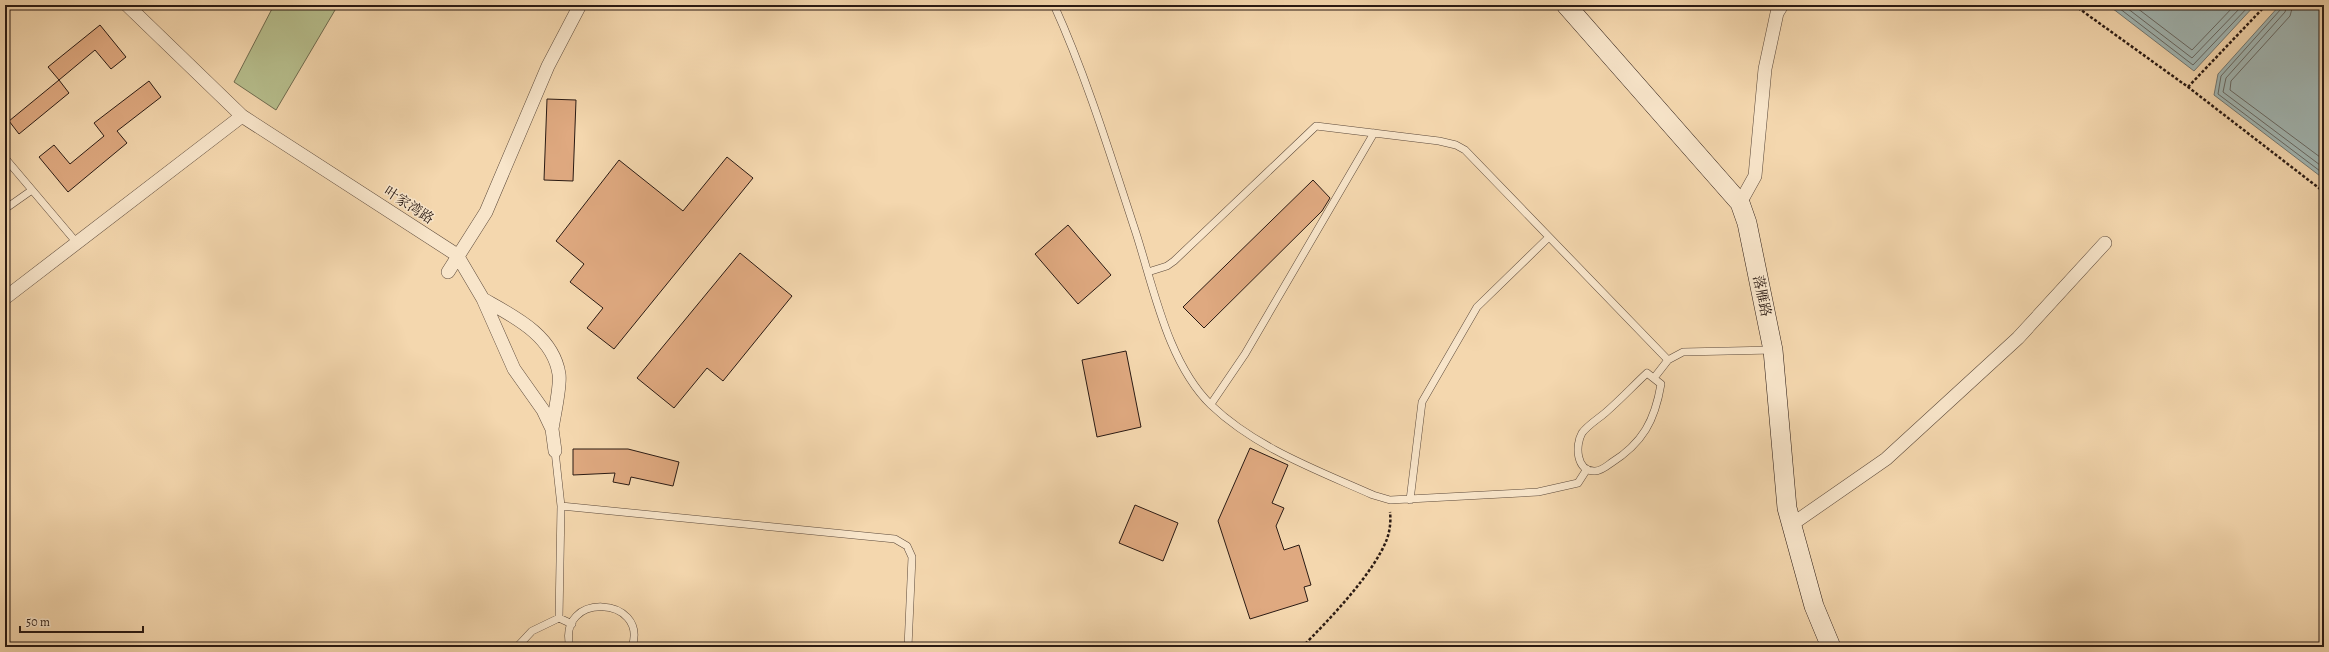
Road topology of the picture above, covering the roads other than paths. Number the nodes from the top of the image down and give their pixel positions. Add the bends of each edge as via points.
1 (127, 5) edge
2 (580, 5) edge
3 (1054, 5) edge
4 (1566, 5) edge
5 (1782, 5) edge
6 (242, 116) junction
7 (1374, 133) junction
8 (5, 158) edge
9 (32, 190) junction
10 (1740, 203) junction
11 (5, 209) edge
12 (1549, 237) junction
13 (77, 243) junction
14 (2105, 243) dead end
15 (457, 256) junction
16 (448, 272) dead end
17 (1148, 272) junction
18 (5, 298) edge
19 (483, 299) junction
20 (1773, 350) junction
21 (1668, 360) junction
22 (1654, 378) junction
23 (1211, 404) junction
24 (552, 429) junction
25 (555, 451) joint
26 (1588, 469) junction
27 (1410, 500) junction
28 (561, 506) junction
29 (1791, 525) junction
30 (559, 618) junction
31 (572, 624) junction
32 (517, 647) edge
33 (570, 647) edge
34 (632, 647) edge
35 (908, 647) edge
36 (1831, 647) edge

1 - 6 street, 叶家湾路
2 - 15 street via 548,66 486,212
3 - 17 lane via 1107,146
4 - 10 street, 落雁路
5 - 10 street via 1777,13 1765,69 1755,176
6 - 13 street
6 - 15 street, 叶家湾路
7 - 12 lane via 1456,145 1465,150
7 - 17 lane via 1316,126 1174,261
7 - 23 lane via 1245,354
8 - 9 lane
9 - 11 lane
9 - 13 lane
10 - 20 street, 落雁路 via 1747,223
12 - 21 lane
12 - 27 lane via 1477,307 1422,402
13 - 18 street
14 - 29 street via 2018,338 1886,459
15 - 16 street
15 - 19 street
17 - 23 lane via 1172,344 1196,386
19 - 24 street via 514,369 543,410
19 - 24 street via 523,322 549,347 559,374
20 - 21 lane via 1683,352
20 - 29 street, 落雁路 via 1787,508
21 - 22 lane
22 - 26 lane via 1661,384 1658,403 1643,435 1619,458 1601,470 1596,472
22 - 26 lane via 1647,373 1583,432 1577,455 1578,460
23 - 27 lane via 1263,444 1373,496 1390,500
24 - 25 street
25 - 28 lane
26 - 27 lane via 1578,483 1549,491
28 - 30 lane
28 - 35 lane via 895,539 906,546 912,557
29 - 36 street, 落雁路 via 1814,606
30 - 31 lane
30 - 32 lane via 532,631
31 - 33 lane via 569,632
31 - 34 lane via 584,610 602,605 611,607 619,611 631,625

